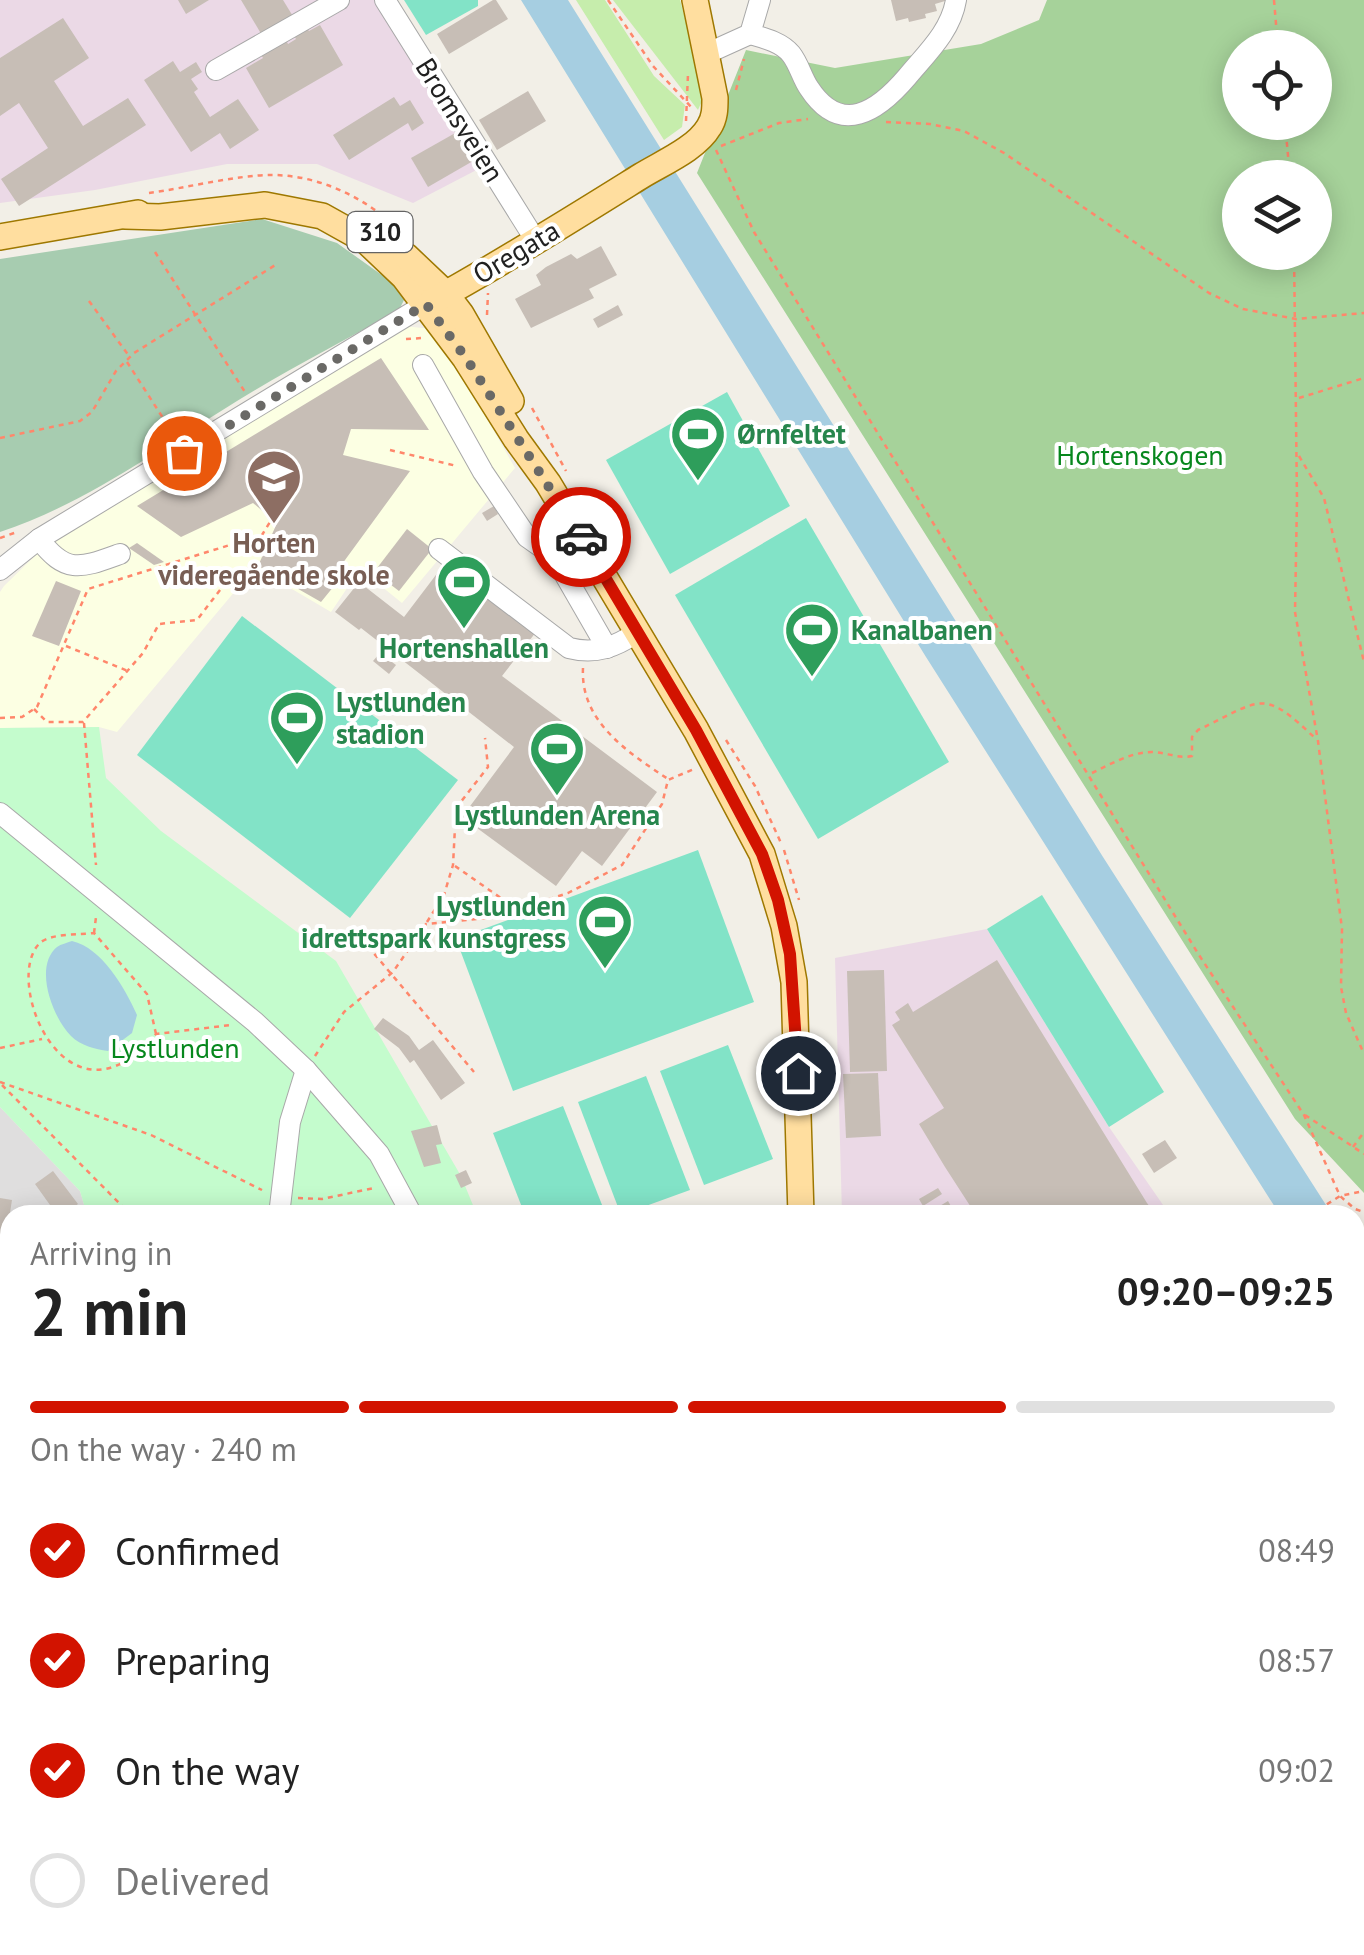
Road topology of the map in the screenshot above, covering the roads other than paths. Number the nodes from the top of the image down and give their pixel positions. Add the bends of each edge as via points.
1 (338, 0) edge
2 (385, 0) edge
3 (695, 0) edge
4 (760, 0) edge
5 (956, 0) edge
6 (750, 34) junction
7 (698, 58) junction
8 (216, 70) dead end
9 (0, 237) edge
10 (536, 240) junction
11 (436, 299) junction
12 (423, 365) dead end
13 (39, 539) junction
14 (439, 549) dead end
15 (120, 554) dead end
16 (0, 570) edge
17 (638, 632) junction
18 (607, 648) junction
19 (0, 813) edge
20 (306, 1070) junction
21 (280, 1205) edge
22 (407, 1205) edge
23 (801, 1205) edge

1 - 8 street
2 - 10 street, Bromsveien
3 - 7 main road
4 - 6 street
5 - 6 street via 940,36 888,100 865,113 844,116 823,106 790,53
6 - 7 street
7 - 10 main road, Oregata via 715,98 700,136
9 - 11 main road, 310 via 125,216 265,206 322,216 365,240
10 - 11 main road, Oregata
11 - 13 street, Oregata
11 - 17 main road, 310
12 - 18 street via 483,472 528,537 554,556
13 - 15 street via 68,565
13 - 16 street, Oregata
14 - 18 street via 556,641 584,652
17 - 18 street
17 - 23 main road, 310 via 722,753 778,900 797,1027
19 - 20 street
20 - 21 street via 290,1122
20 - 22 street via 379,1154

